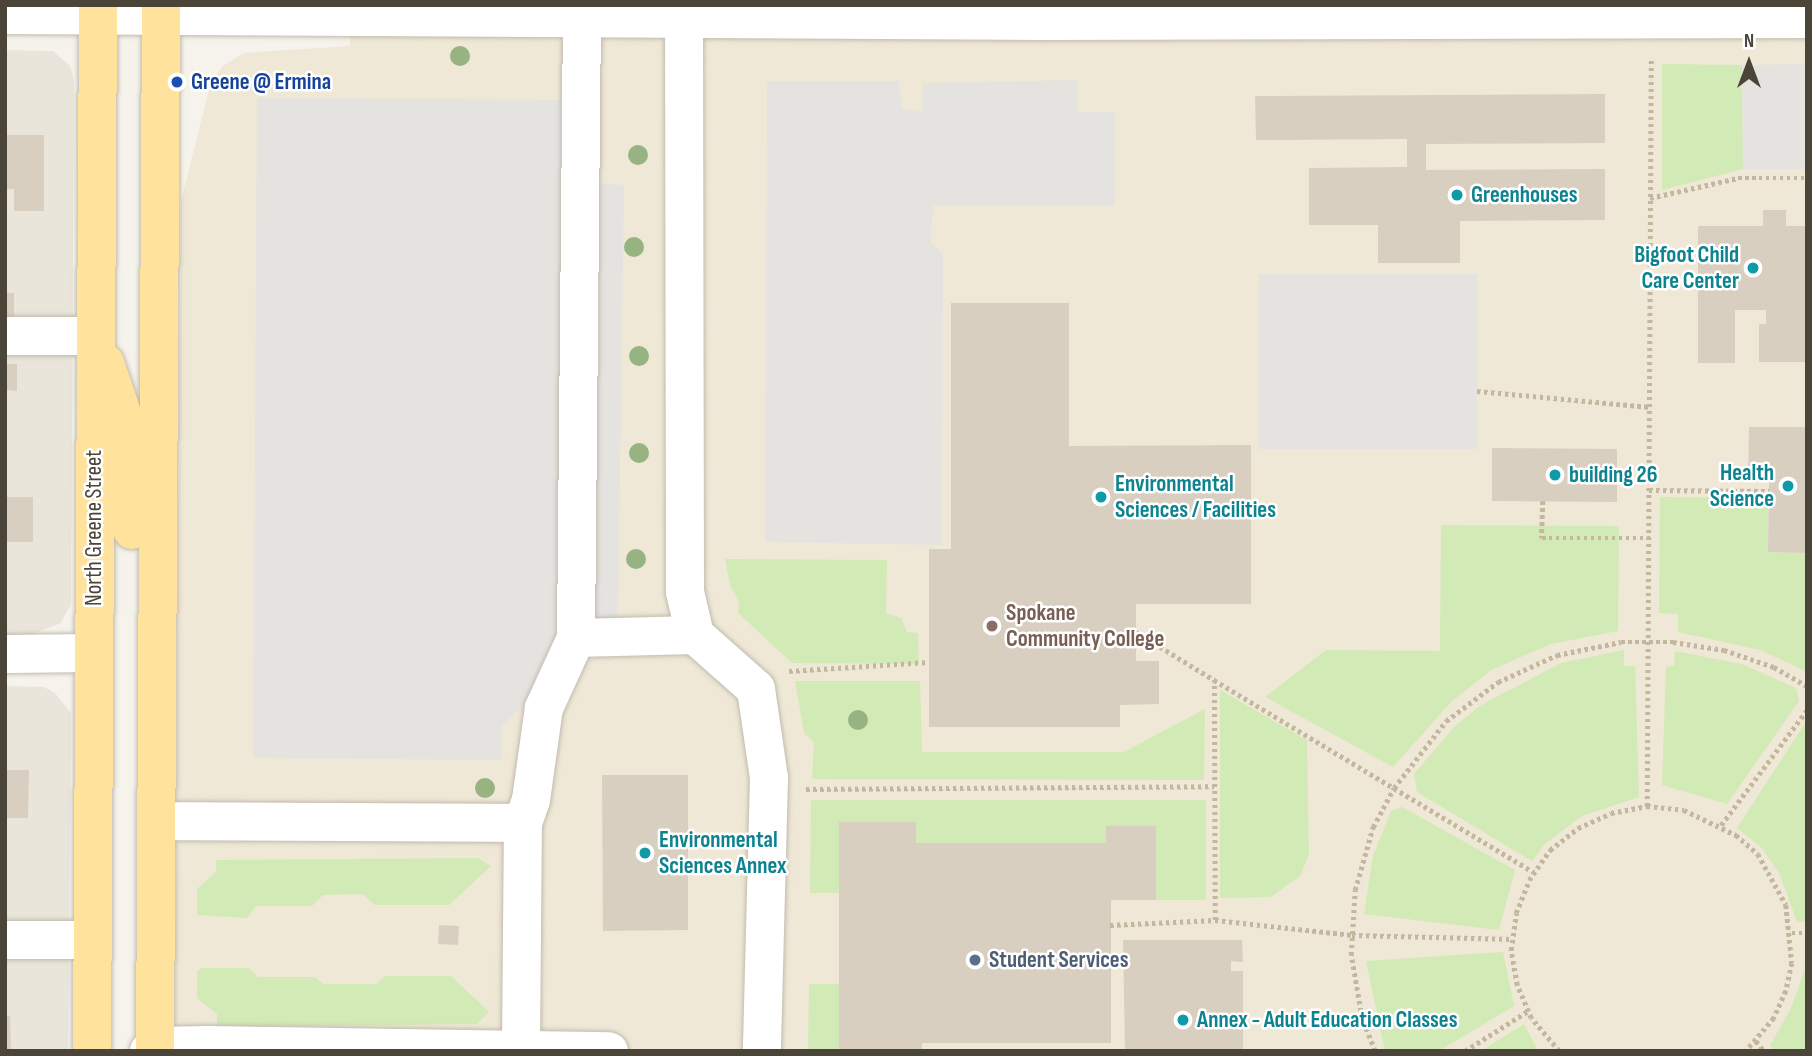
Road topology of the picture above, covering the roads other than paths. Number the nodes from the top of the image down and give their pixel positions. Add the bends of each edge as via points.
1 (97, 10) edge
2 (161, 10) edge
3 (5, 15) edge
4 (582, 17) junction
5 (684, 18) junction
6 (1807, 19) edge
7 (5, 336) edge
8 (95, 336) junction
9 (695, 635) junction
10 (576, 638) junction
11 (93, 653) junction
12 (5, 654) edge
13 (157, 821) junction
14 (523, 823) junction
15 (5, 940) edge
16 (93, 940) junction
17 (521, 1046) junction
18 (153, 1049) edge
19 (92, 1051) edge
20 (609, 1051) edge
21 (762, 1051) edge

1 - 2 street
1 - 3 street
1 - 8 main road, North Greene Street
2 - 4 street
2 - 13 main road
4 - 5 street
4 - 10 street
5 - 6 street
5 - 9 street via 685,592
7 - 8 street
8 - 11 main road, North Greene Street
8 - 13 main road via 127,428 131,454 131,801 141,817
9 - 10 street
9 - 21 street via 756,689 769,778
10 - 14 street via 544,708 531,800
11 - 12 street
11 - 16 main road, North Greene Street
13 - 14 street
13 - 18 main road
14 - 17 street
15 - 16 street
16 - 19 main road, North Greene Street
17 - 18 street
17 - 20 street

